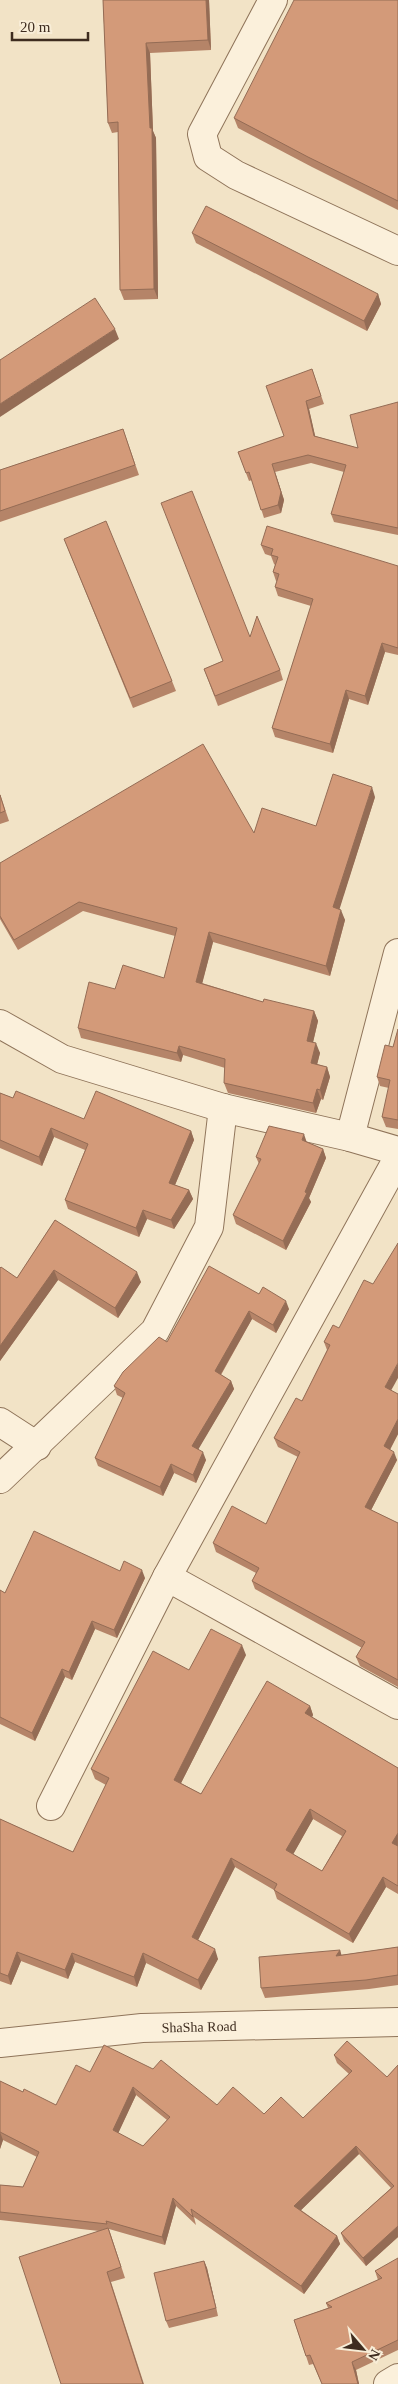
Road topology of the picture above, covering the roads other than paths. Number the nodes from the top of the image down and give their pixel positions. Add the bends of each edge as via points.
1 (273, 0) edge
2 (398, 251) edge
3 (398, 953) edge
4 (0, 1024) edge
5 (223, 1108) junction
6 (350, 1137) junction
7 (398, 1151) edge
8 (398, 1158) edge
9 (0, 1422) edge
10 (37, 1446) junction
11 (0, 1479) edge
12 (167, 1577) junction
13 (398, 1704) edge
14 (51, 1806) dead end
15 (398, 2022) edge
16 (0, 2043) edge
17 (398, 2378) edge
18 (388, 2384) edge

1 - 2 street via 202,134 208,157 236,175
3 - 6 street
4 - 5 street via 62,1059
5 - 6 street
5 - 10 street via 209,1227 155,1331
6 - 7 street
8 - 12 street
9 - 10 street
10 - 11 street
12 - 13 street
12 - 14 street
15 - 16 street, ShaSha Road via 142,2028
17 - 18 street

